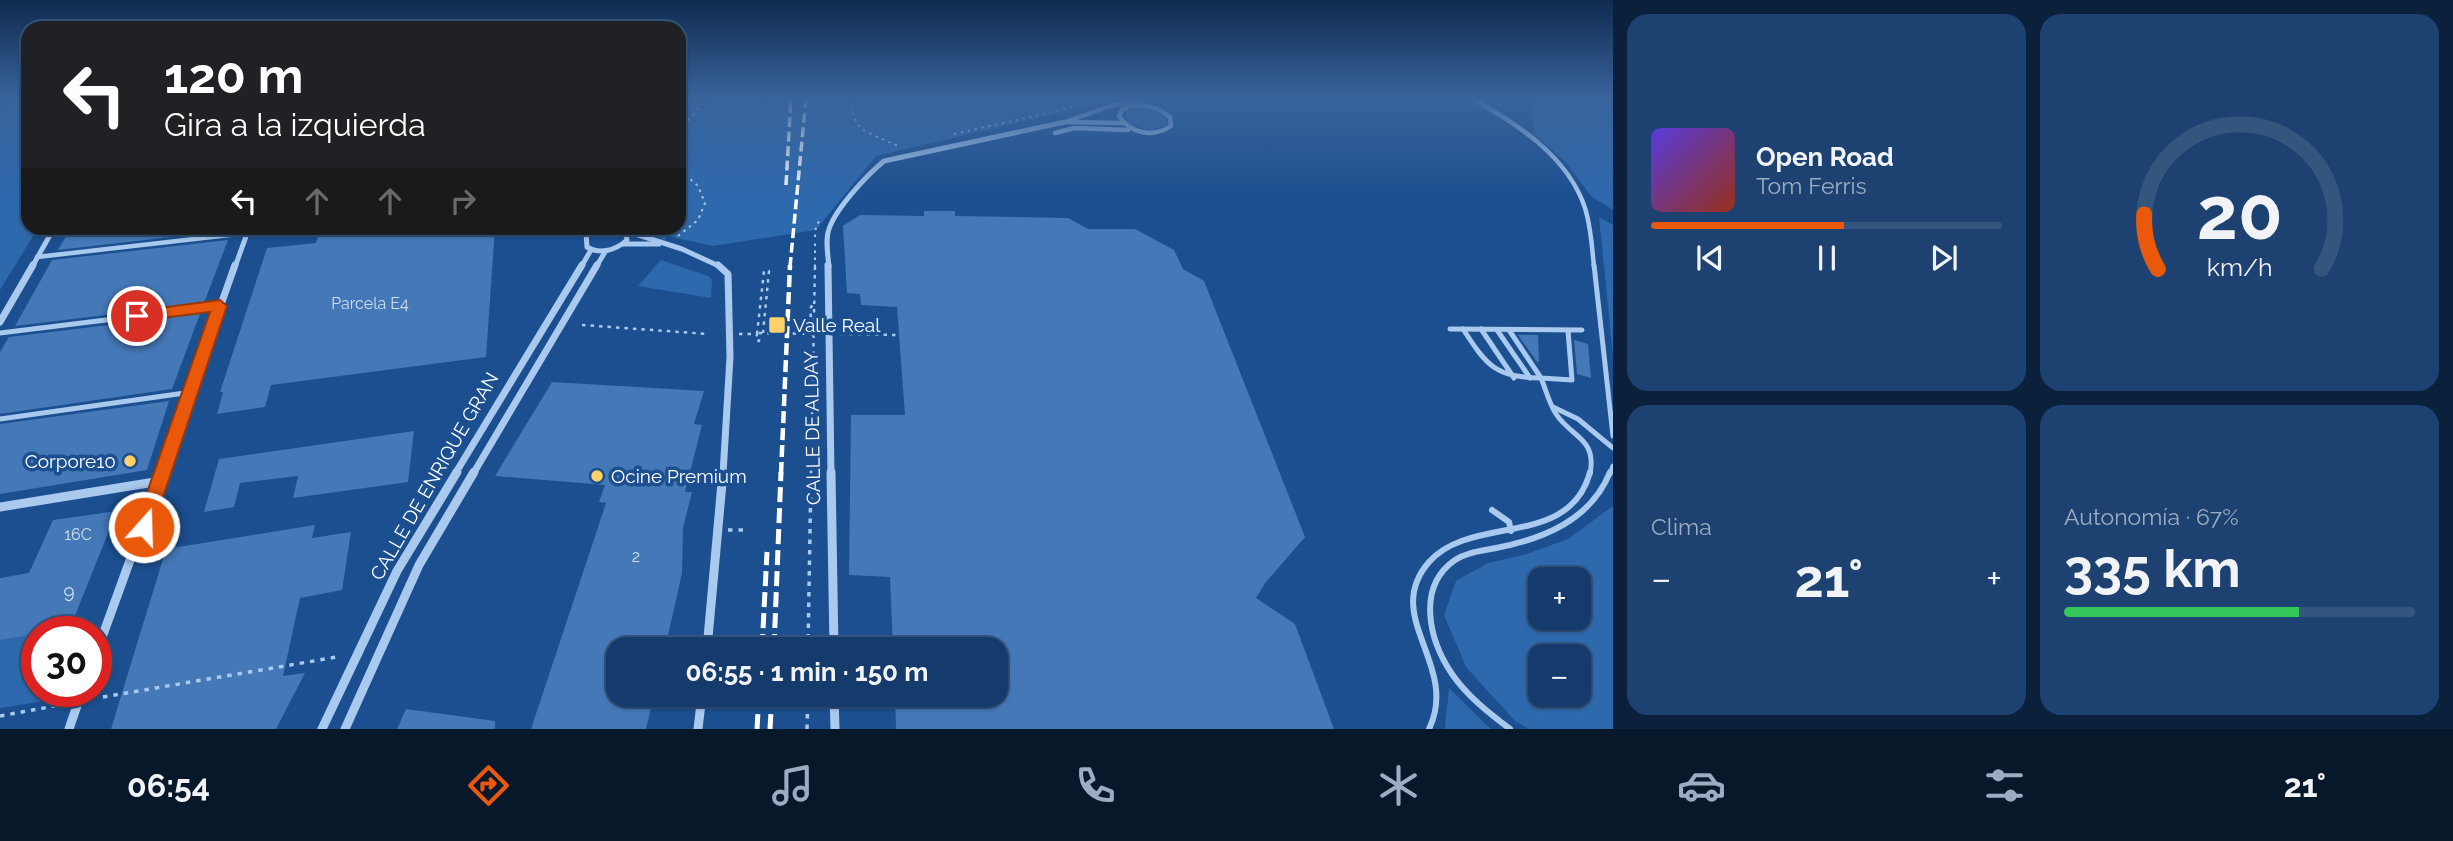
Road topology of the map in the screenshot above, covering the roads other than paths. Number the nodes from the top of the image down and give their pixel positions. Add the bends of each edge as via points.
1 (1018, 132) edge
2 (1059, 132) edge
3 (1140, 132) edge
4 (1152, 132) edge
5 (1523, 132) edge
6 (1055, 133) dead end
7 (1145, 133) joint
8 (50, 235) edge
9 (209, 235) edge
10 (246, 235) edge
11 (584, 235) edge
12 (626, 235) edge
13 (640, 235) edge
14 (623, 244) junction
15 (663, 244) junction
16 (591, 250) junction
17 (605, 252) junction
18 (37, 257) junction
19 (220, 306) junction
20 (0, 322) edge
21 (1450, 329) dead end
22 (1463, 329) junction
23 (1481, 329) junction
24 (1497, 330) junction
25 (1510, 330) junction
26 (1582, 330) dead end
27 (1568, 331) junction
28 (0, 333) edge
29 (1514, 378) junction
30 (1530, 378) junction
31 (1541, 378) junction
32 (192, 391) junction
33 (1552, 407) junction
34 (0, 419) edge
35 (1613, 436) edge
36 (1613, 448) edge
37 (1613, 466) edge
38 (161, 481) junction
39 (0, 508) edge
40 (1492, 510) dead end
41 (166, 524) dead end
42 (144, 527) junction
43 (1511, 531) junction
44 (110, 616) edge
45 (708, 637) edge
46 (834, 637) edge
47 (77, 707) edge
48 (701, 707) edge
49 (834, 707) edge
50 (69, 729) edge
51 (322, 729) edge
52 (345, 729) edge
53 (698, 729) edge
54 (835, 729) edge
55 (1429, 729) edge
56 (1510, 729) edge

1 - 46 street, CALLE DE ALDAY via 884,161 829,227
2 - 6 lane
3 - 7 lane
4 - 7 lane
5 - 35 lane via 1568,174 1582,196 1590,228
8 - 18 street
9 - 18 lane
10 - 19 street
11 - 16 street
12 - 14 street
13 - 15 street
14 - 15 street
14 - 17 street
15 - 45 street via 710,259 725,268 729,280 730,358
16 - 17 street
16 - 51 street, CALLE DE ENRIQUE GRAN via 397,571
17 - 52 street, CALLE DE ENRIQUE GRAN via 419,565
18 - 20 street
19 - 28 lane
19 - 32 street
21 - 22 lane
22 - 23 lane
22 - 29 lane via 1489,367
23 - 24 lane
23 - 29 lane
24 - 25 lane
24 - 30 lane
25 - 27 lane
25 - 31 lane
26 - 27 lane
27 - 31 lane via 1572,380
29 - 30 lane
30 - 31 lane
31 - 33 lane
32 - 34 lane
32 - 38 street
33 - 36 lane via 1578,419
33 - 43 lane via 1588,447 1589,477 1569,506
37 - 56 lane via 1605,489 1572,521 1526,541 1464,555 1448,564 1433,584 1429,614 1444,662 1473,698
38 - 39 street
38 - 42 street
40 - 43 lane via 1509,522
41 - 42 lane
42 - 44 street
43 - 55 lane via 1449,547 1430,560 1420,576 1414,617 1439,697
47 - 50 street
48 - 53 street
49 - 54 street

